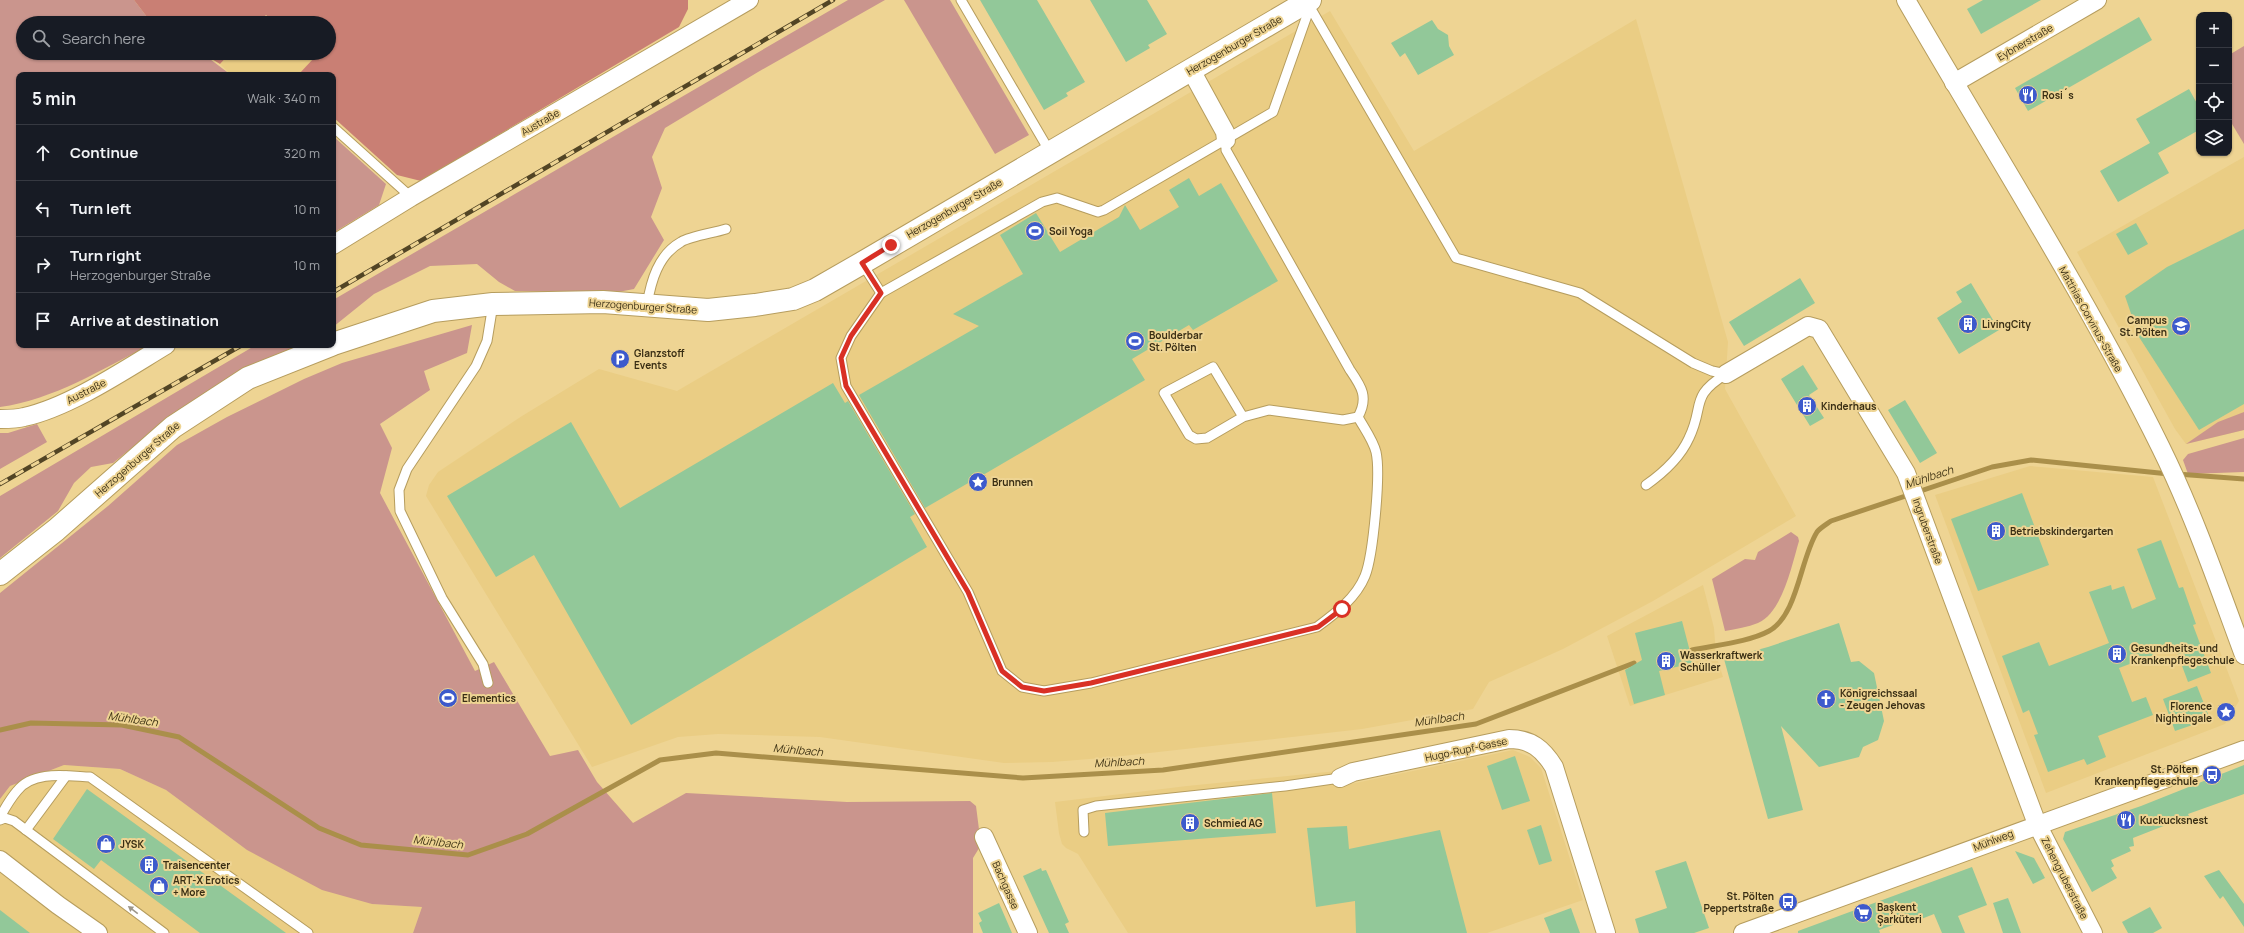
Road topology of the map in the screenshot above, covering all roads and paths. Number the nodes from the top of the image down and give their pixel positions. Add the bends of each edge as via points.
1 (749, 0) edge
2 (961, 0) edge
3 (1906, 0) edge
4 (2097, 0) edge
5 (1309, 3) edge
6 (1191, 70) junction
7 (1954, 83) junction
8 (336, 130) edge
9 (1226, 140) junction
10 (1050, 152) junction
11 (411, 198) junction
12 (726, 229) dead end
13 (336, 243) edge
14 (862, 263) junction
15 (881, 293) junction
16 (493, 304) junction
17 (647, 305) junction
18 (336, 344) edge
19 (161, 348) edge
20 (324, 348) edge
21 (1726, 374) junction
22 (1243, 416) junction
23 (1358, 417) junction
24 (0, 419) edge
25 (1646, 486) dead end
26 (0, 574) edge
27 (2244, 654) edge
28 (488, 683) dead end
29 (2244, 750) edge
30 (66, 776) junction
31 (1340, 778) joint
32 (0, 818) edge
33 (2037, 824) junction
34 (26, 830) junction
35 (1084, 832) dead end
36 (984, 837) dead end
37 (0, 860) edge
38 (1772, 928) edge
39 (87, 930) edge
40 (164, 933) edge
41 (308, 933) edge
42 (1028, 933) edge
43 (1606, 933) edge
44 (1742, 933) edge
45 (2093, 933) edge

1 - 11 street, Austraße
2 - 10 lane
3 - 7 street, Matthias Corvinus-Straße
4 - 7 street, Eybnerstraße
5 - 6 street, Herzogenburger Straße
5 - 9 lane via 1273,112
5 - 21 lane via 1456,258 1580,293 1693,363
6 - 9 street via 1225,132
6 - 10 street, Herzogenburger Straße
7 - 27 street, Matthias Corvinus-Straße via 2077,291 2160,448 2186,504
8 - 11 lane
9 - 15 lane via 1104,210 1098,212 1057,198 1042,202
9 - 23 lane via 1226,150 1363,389 1363,409
10 - 14 street, Herzogenburger Straße
11 - 13 street, Austraße
12 - 17 lane via 681,241 661,261
14 - 15 lane
14 - 17 street, Herzogenburger Straße via 793,299 708,310
15 - 23 lane via 851,336 841,358 846,386 968,592 1002,671 1022,687 1044,691 1099,682 1318,627 1342,609 1365,576 1373,536 1378,476 1376,452
16 - 17 street, Herzogenburger Straße via 603,302
16 - 18 street, Herzogenburger Straße via 433,311
16 - 28 lane via 488,341 476,366 407,469 399,490 400,511 442,598 483,664
19 - 24 street, Austraße via 104,382 50,409 24,417
20 - 26 street, Herzogenburger Straße via 248,378 173,427 56,530
21 - 25 lane via 1710,383 1701,396 1689,438 1666,471
21 - 33 street, Ingruberstraße via 1808,326 1819,329 1909,480
22 - 22 lane via 1213,367 1164,393 1189,435 1196,439 1206,438
22 - 23 lane via 1269,410 1343,420
29 - 33 street, Mühlweg
30 - 32 lane via 30,780 17,790
30 - 34 lane
30 - 41 lane via 90,777
31 - 35 lane via 1096,806 1083,810
31 - 43 street, Hugo-Rupf-Gasse via 1353,772 1509,739 1533,743 1541,749 1554,768
32 - 34 lane via 14,821
33 - 38 street, Mühlweg
33 - 45 street, Zehengruberstraße
40 -> 34 lane
36 - 42 street, Bachgasse
37 - 39 street
38 - 44 street, Mühlweg

